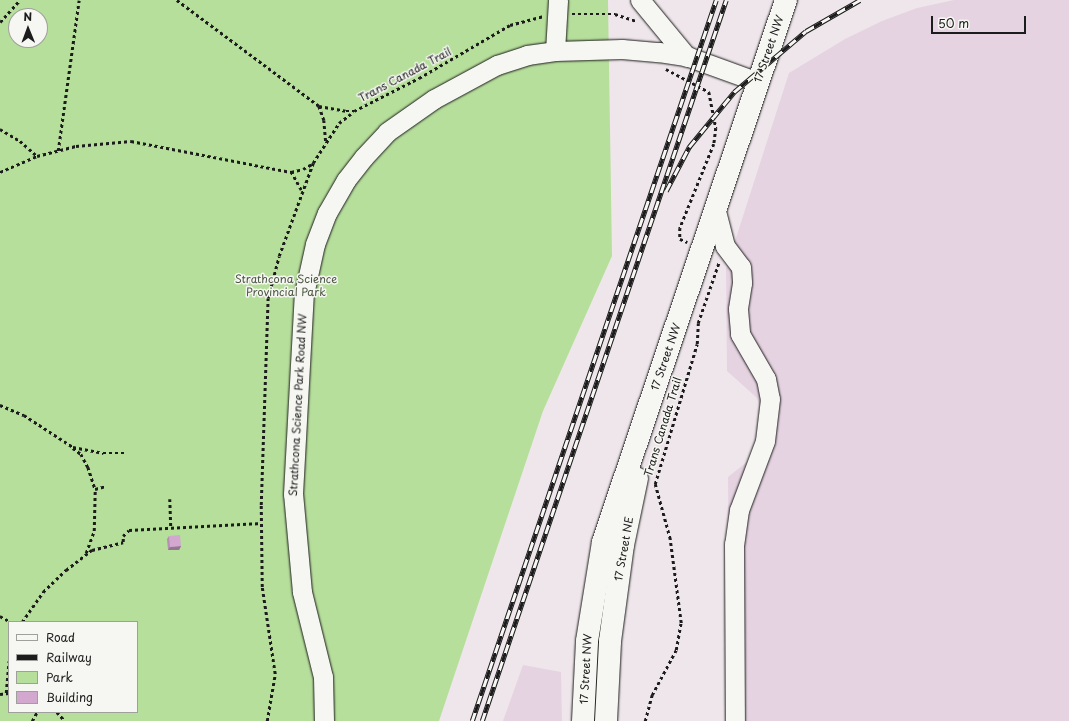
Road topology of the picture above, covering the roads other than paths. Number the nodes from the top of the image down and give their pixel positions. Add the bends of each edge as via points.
1 (640, 0) edge
2 (786, 0) edge
3 (553, 8) edge
4 (556, 51) junction
5 (687, 57) junction
6 (758, 82) junction
7 (715, 207) junction
8 (659, 379) junction
9 (324, 721) edge
10 (584, 721) edge
11 (606, 721) edge
12 (735, 721) edge

1 - 5 street
2 - 6 main road, 17 Street NW
3 - 4 street
4 - 5 street, Strathcona Science Park Road NW via 622,49
4 - 9 street, Strathcona Science Park Road NW via 527,55 491,68 447,90 387,132 346,180 327,213 315,244 304,294 293,494 302,592 325,692
5 - 6 street, Strathcona Science Park Road NW
6 - 7 main road, 17 Street NW
7 - 8 main road, 17 Street NW
7 - 12 street via 725,246 741,267 742,283 738,309 740,334 766,379 770,399 765,441 739,510 734,544
8 - 10 main road, 17 Street NW via 602,542 587,641
8 - 11 main road, 17 Street NE via 623,544 610,641

